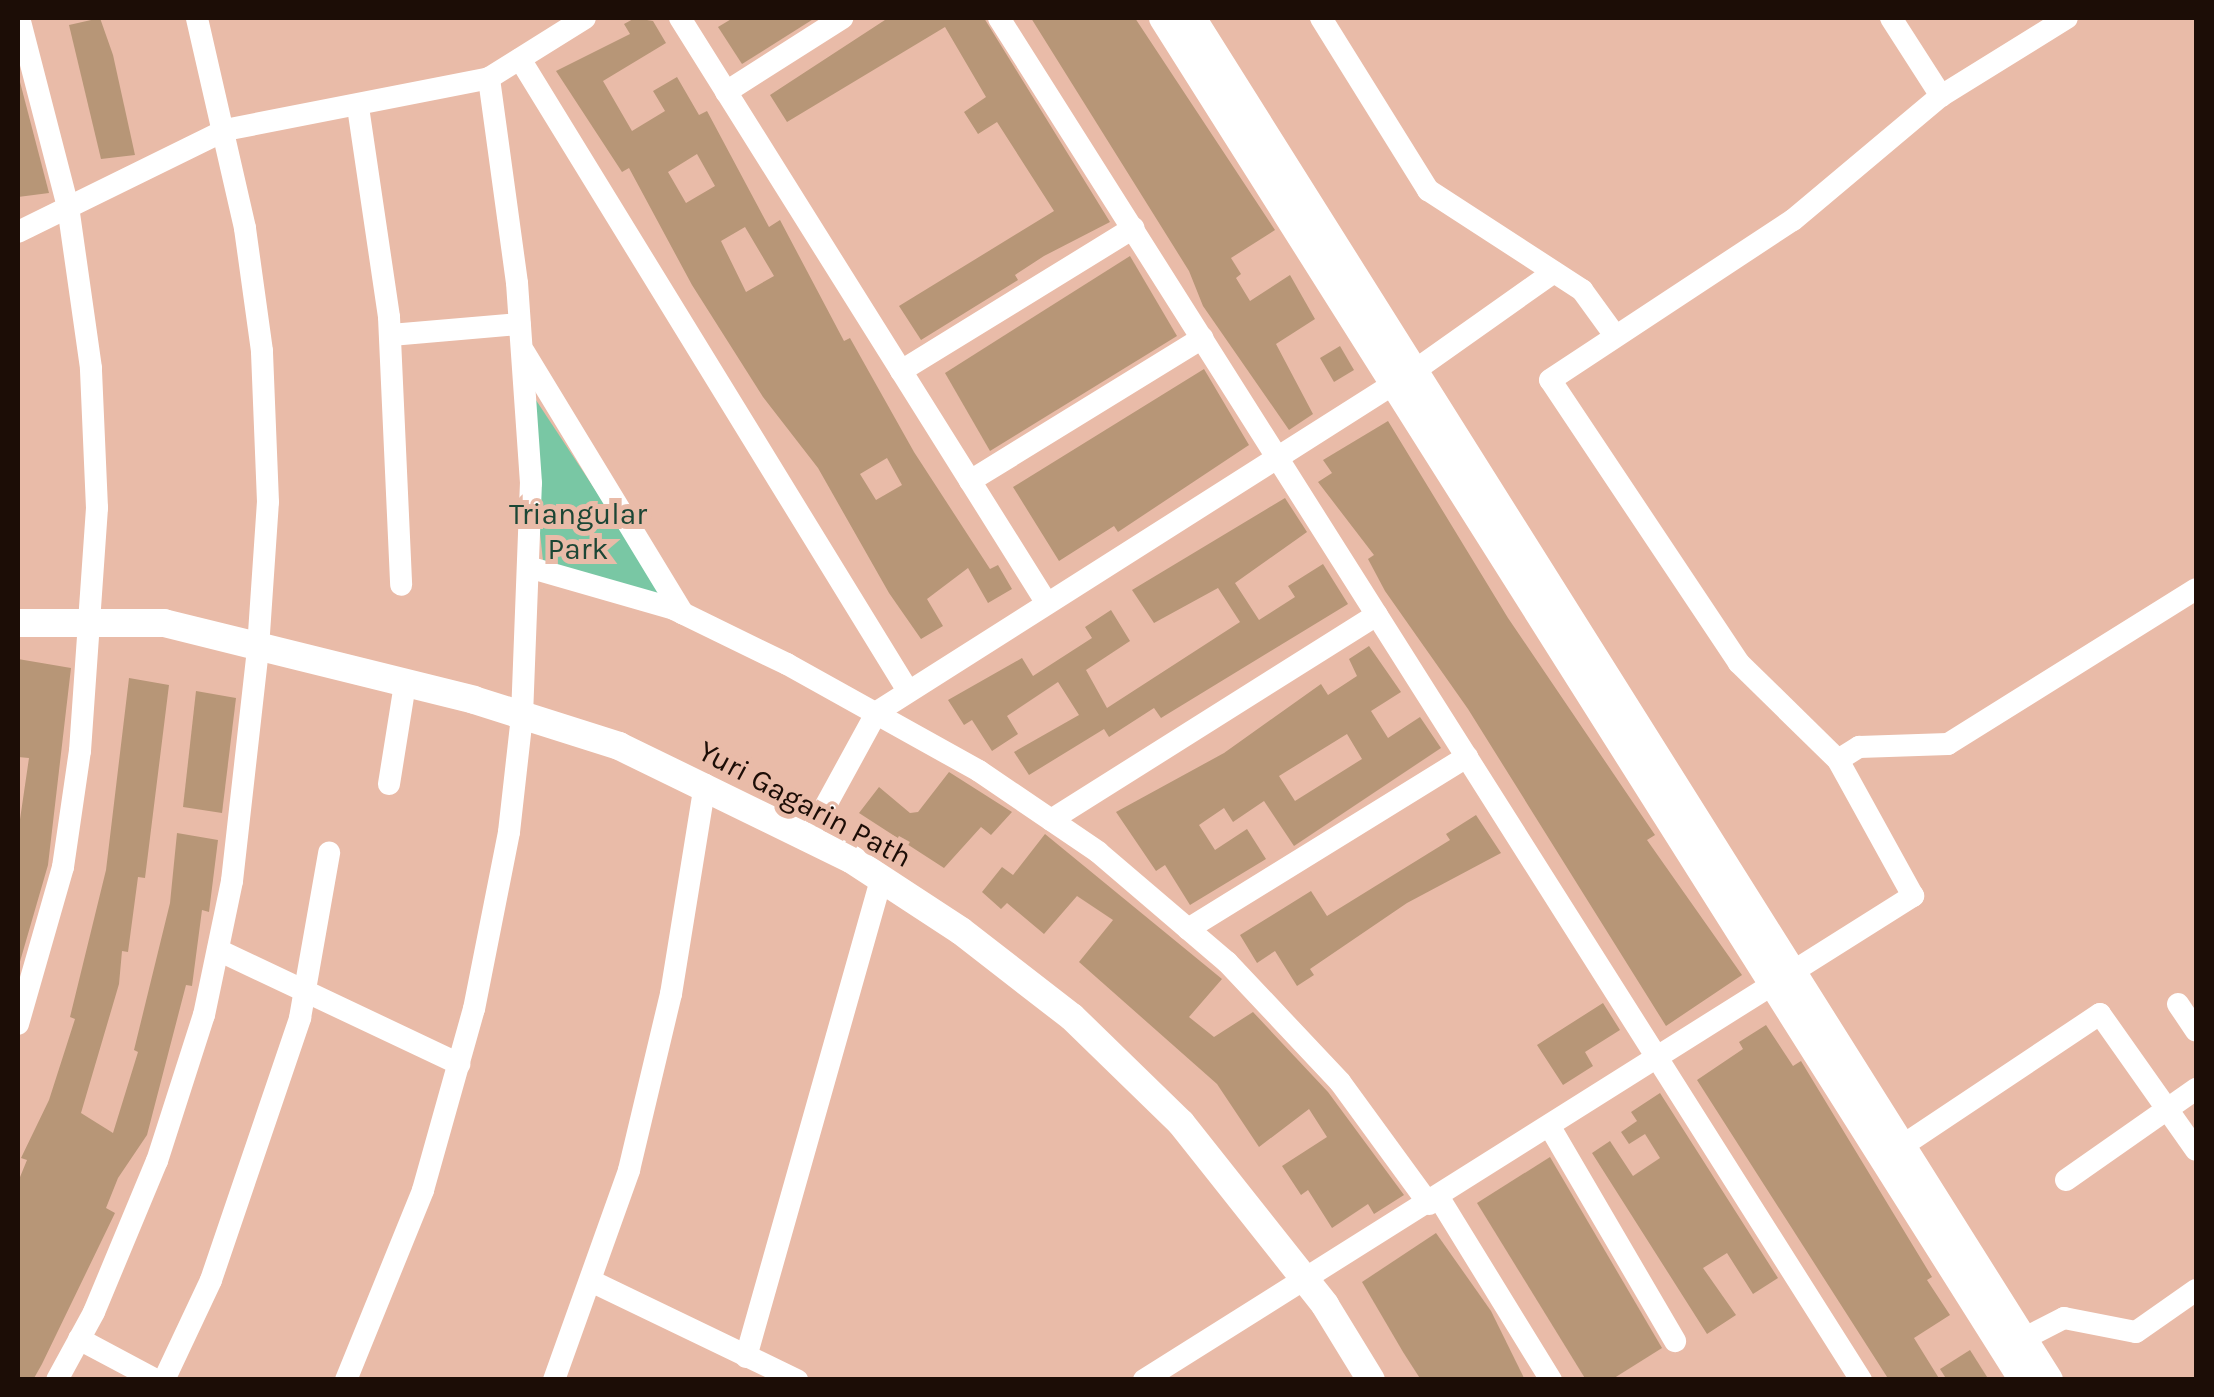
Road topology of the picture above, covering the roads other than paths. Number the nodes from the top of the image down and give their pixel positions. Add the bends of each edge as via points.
1 (19, 18) edge
2 (197, 18) edge
3 (585, 18) edge
4 (680, 18) edge
5 (842, 18) edge
6 (999, 18) edge
7 (1162, 18) edge
8 (1192, 18) edge
9 (1321, 18) edge
10 (1891, 18) edge
11 (2066, 18) edge
12 (520, 59) junction
13 (490, 78) junction
14 (726, 92) junction
15 (1941, 96) junction
16 (358, 106) junction
17 (226, 130) junction
18 (68, 207) junction
19 (1132, 228) junction
20 (18, 232) edge
21 (1554, 272) junction
22 (520, 324) junction
23 (391, 334) junction
24 (1614, 334) junction
25 (1202, 338) junction
26 (522, 349) junction
27 (901, 371) junction
28 (1404, 377) junction
29 (1277, 457) junction
30 (970, 480) junction
31 (528, 567) junction
32 (400, 585) dead end
33 (2196, 589) edge
34 (1046, 602) junction
35 (683, 614) junction
36 (1377, 615) junction
37 (18, 623) edge
38 (91, 624) junction
39 (258, 648) junction
40 (405, 684) junction
41 (908, 691) junction
42 (878, 712) junction
43 (522, 716) junction
44 (1467, 757) junction
45 (1838, 760) junction
46 (389, 784) dead end
47 (706, 784) junction
48 (1051, 820) junction
49 (808, 836) junction
50 (330, 854) dead end
51 (881, 878) junction
52 (1188, 929) junction
53 (218, 950) junction
54 (1784, 981) junction
55 (304, 991) junction
56 (2178, 1004) dead end
57 (18, 1024) edge
58 (2196, 1031) edge
59 (1658, 1060) junction
60 (459, 1064) junction
61 (2196, 1089) edge
62 (2167, 1109) junction
63 (1550, 1127) junction
64 (1902, 1146) junction
65 (2196, 1150) edge
66 (2066, 1180) dead end
67 (1434, 1201) junction
68 (1306, 1280) junction
69 (591, 1281) junction
70 (2196, 1290) edge
71 (2023, 1338) junction
72 (79, 1339) junction
73 (1675, 1341) dead end
74 (746, 1357) junction
75 (57, 1380) edge
76 (156, 1380) edge
77 (164, 1380) edge
78 (346, 1380) edge
79 (554, 1380) edge
80 (797, 1380) edge
81 (1144, 1380) edge
82 (1372, 1380) edge
83 (1551, 1380) edge
84 (1861, 1380) edge
85 (2022, 1380) edge
86 (2049, 1380) edge

1 - 18 street
2 - 17 street
3 - 12 street
4 - 14 street
5 - 14 street
6 - 19 street
7 - 28 street
8 - 28 street
9 - 21 street via 1428,190
10 - 15 street
11 - 15 street
12 - 13 street
12 - 41 street
13 - 16 street
13 - 22 street
14 - 27 street
15 - 24 street via 1793,220
16 - 17 street
16 - 23 street
17 - 18 street
17 - 39 street via 262,351 268,502
18 - 20 street
18 - 38 street via 91,368
19 - 25 street
19 - 27 street
21 - 24 street via 1582,290
21 - 28 street
22 - 23 street
22 - 26 street
23 - 32 street
24 - 45 street via 1550,380 1740,663
25 - 29 street
25 - 30 street
26 - 31 street via 532,482
26 - 35 street
27 - 30 street
28 - 29 street
28 - 54 street
29 - 34 street
29 - 36 street
30 - 34 street
31 - 35 street
31 - 43 street
33 - 45 street via 1948,744 1859,747
34 - 41 street
35 - 42 street
36 - 44 street
36 - 48 street
37 - 38 street, Yuri Gagarin Path
38 - 39 street, Yuri Gagarin Path via 164,622
38 - 57 street via 63,867
39 - 40 street, Yuri Gagarin Path
39 - 53 street
40 - 43 street, Yuri Gagarin Path
40 - 46 street
41 - 42 street
42 - 48 street
42 - 49 street
43 - 47 street, Yuri Gagarin Path via 619,746
43 - 60 street via 509,832
44 - 52 street
44 - 59 street
45 - 54 street via 1913,896
47 - 49 street, Yuri Gagarin Path
47 - 69 street via 671,994 629,1170
48 - 52 street
49 - 51 street, Yuri Gagarin Path
50 - 55 street
51 - 68 street, Yuri Gagarin Path via 1072,1017 1181,1123
51 - 74 street
52 - 67 street via 1340,1082
53 - 55 street
53 - 72 street via 157,1162
54 - 59 street
54 - 64 street
54 - 85 street
55 - 60 street
55 - 77 street via 211,1280
56 - 58 street
59 - 63 street
59 - 84 street
60 - 78 street via 422,1190
61 - 62 street
62 - 64 street via 2100,1014
62 - 65 street
62 - 66 street
63 - 67 street
63 - 73 street
64 - 71 street
67 - 68 street
67 - 83 street
68 - 81 street
68 - 82 street, Yuri Gagarin Path
69 - 74 street
69 - 79 street
70 - 71 street via 2136,1332 2064,1318
71 - 86 street
72 - 75 street
72 - 76 street
74 - 80 street

